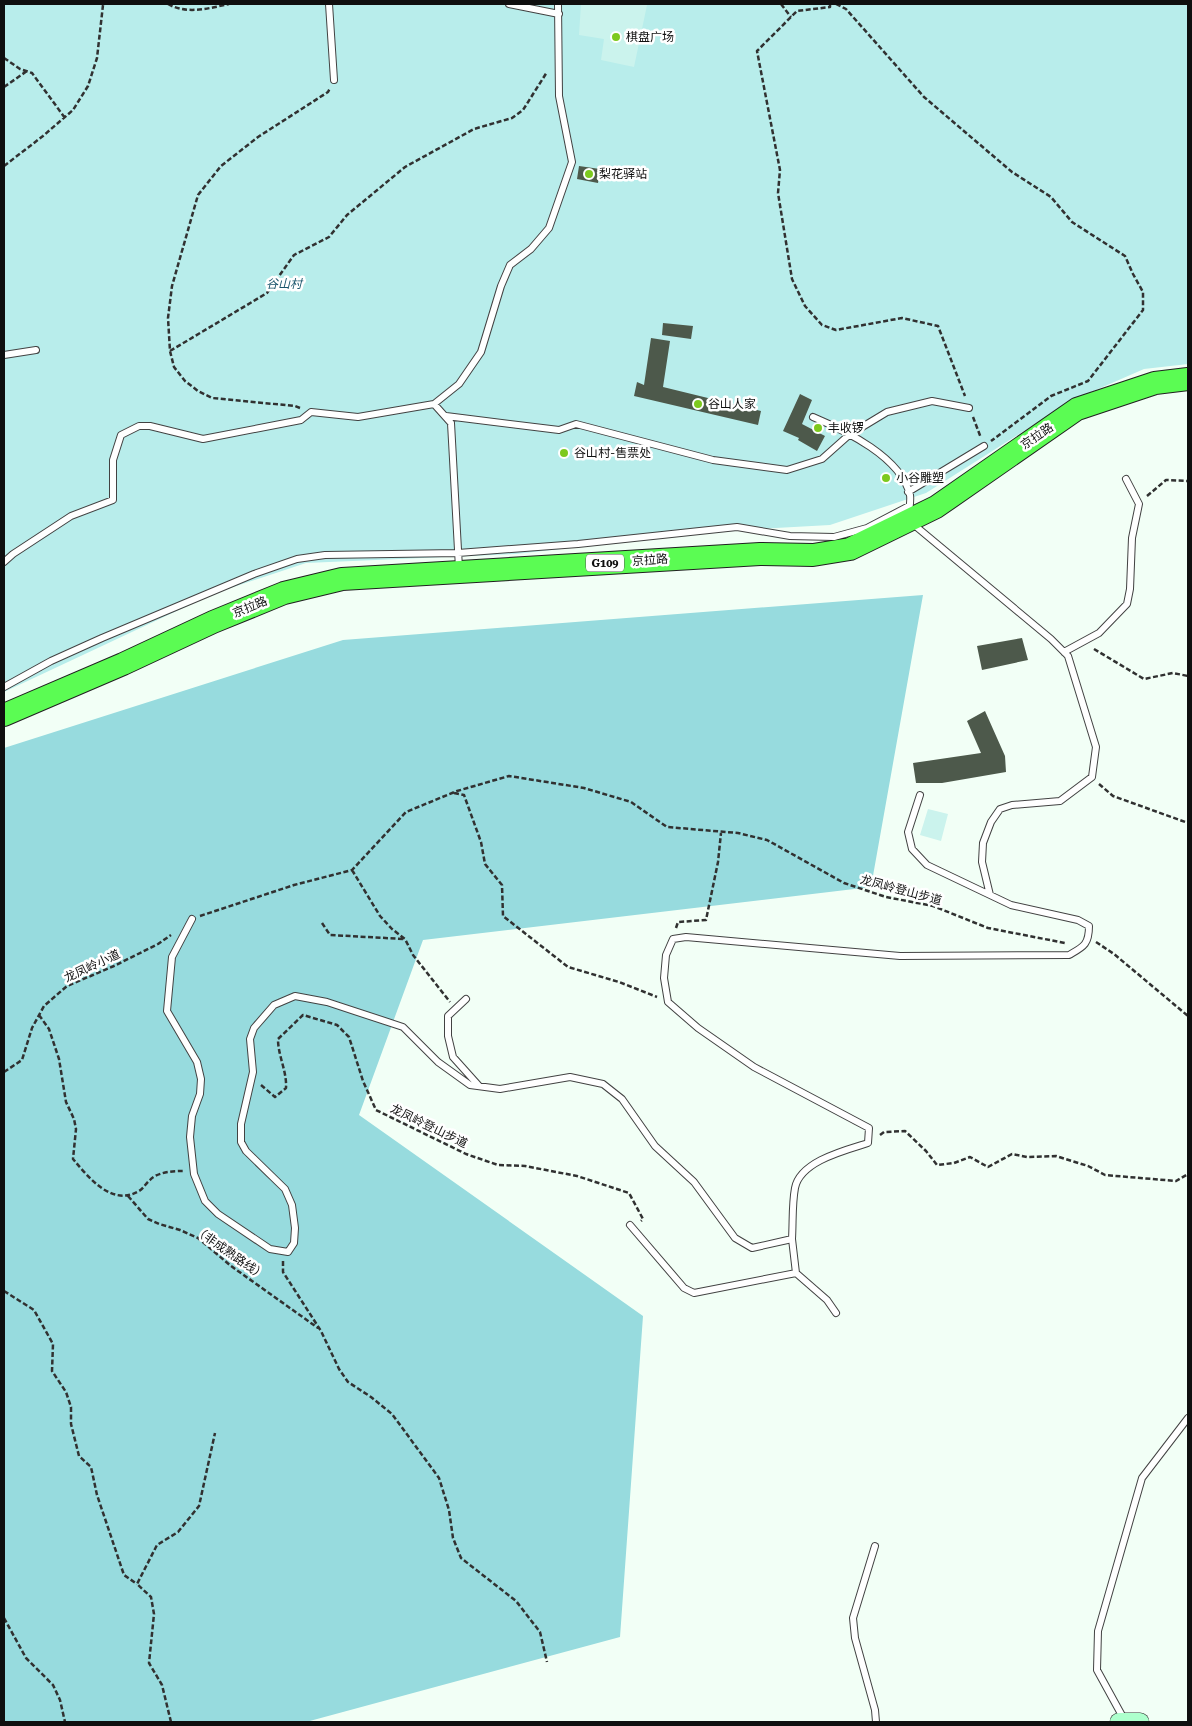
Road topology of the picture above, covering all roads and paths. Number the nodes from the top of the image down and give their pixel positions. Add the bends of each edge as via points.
1 (105, 4) edge
2 (168, 4) edge
3 (229, 4) edge
4 (329, 4) edge
5 (509, 4) edge
6 (558, 4) edge
7 (781, 4) edge
8 (830, 4) edge
9 (836, 4) edge
10 (559, 14) junction
11 (791, 17) junction
12 (4, 58) edge
13 (548, 70) dead end
14 (26, 72) junction
15 (334, 80) joint
16 (4, 87) edge
17 (64, 118) junction
18 (4, 166) edge
19 (36, 350) dead end
20 (170, 351) junction
21 (4, 355) edge
22 (1188, 379) edge
23 (434, 404) junction
24 (970, 408) junction
25 (311, 412) junction
26 (446, 416) junction
27 (813, 417) dead end
28 (849, 435) junction
29 (984, 446) junction
30 (1126, 479) dead end
31 (1188, 481) edge
32 (908, 492) junction
33 (1139, 504) junction
34 (909, 514) junction
35 (4, 562) edge
36 (459, 563) junction
37 (1083, 642) junction
38 (1064, 652) junction
39 (1188, 676) edge
40 (4, 687) edge
41 (4, 715) edge
42 (1092, 777) junction
43 (452, 793) junction
44 (920, 795) dead end
45 (1188, 822) edge
46 (722, 832) junction
47 (352, 870) junction
48 (990, 896) junction
49 (192, 919) junction
50 (322, 923) dead end
51 (1089, 936) junction
52 (405, 939) junction
53 (672, 939) junction
54 (1084, 947) junction
55 (466, 999) dead end
56 (668, 1002) junction
57 (456, 1008) junction
58 (39, 1015) junction
59 (1188, 1016) edge
60 (4, 1072) edge
61 (253, 1072) junction
62 (479, 1086) junction
63 (868, 1142) junction
64 (194, 1174) junction
65 (1188, 1174) edge
66 (128, 1196) junction
67 (630, 1226) joint
68 (792, 1239) junction
69 (282, 1251) junction
70 (796, 1273) junction
71 (4, 1291) edge
72 (836, 1313) dead end
73 (321, 1331) junction
74 (1188, 1418) edge
75 (215, 1433) dead end
76 (875, 1546) dead end
77 (137, 1584) junction
78 (4, 1618) edge
79 (547, 1662) dead end
80 (65, 1722) edge
81 (171, 1722) edge
82 (876, 1722) edge
83 (1119, 1722) edge
84 (1126, 1722) edge
85 (1140, 1722) edge

1 - 17 path via 97,58 88,86 74,110
2 - 3 path via 198,10
4 - 15 lane
5 - 10 lane
6 - 10 lane
7 - 11 path
8 - 11 path via 830,7 797,11
9 - 29 path via 846,9 924,97 1012,172 1050,197 1072,222 1125,256 1143,292 1144,310 1088,381 1051,396
10 - 23 lane via 559,96 572,162 549,228 510,265 481,352 459,384
11 - 24 path via 758,51 780,170 778,192 792,279 805,306 822,326 836,330 902,318 938,326
12 - 14 path
13 - 20 path via 523,110 512,118 474,129 405,167 347,215 329,237 294,255 267,293
14 - 16 path
14 - 17 path via 32,73
15 - 20 path via 328,92 258,137 221,166 198,195 172,286 168,318
17 - 18 path
19 - 21 lane
20 - 25 path via 174,367 185,381 212,398 295,406
22 - 34 highway, 京拉路 / G109 via 1155,383 1077,409 936,507
23 - 25 lane via 358,417
23 - 26 lane
24 - 28 lane via 932,400 887,412
24 - 29 path
25 - 35 lane via 302,420 203,438 139,426 121,436 113,460 113,500 71,516
26 - 28 lane via 559,430 576,424 713,460 788,470 822,459
26 - 36 lane via 451,422
27 - 28 lane
28 - 32 lane via 885,457 899,471
29 - 32 lane
30 - 33 lane
31 - 33 path via 1166,480
32 - 34 lane
33 - 37 lane via 1132,538 1127,604 1099,633
34 - 36 highway, 京拉路 / G109 via 850,549 813,555
34 - 38 lane
36 - 40 lane via 325,555 297,559 102,638
36 - 41 highway, 京拉路 / G109 via 342,579 284,593
37 - 38 lane
37 - 39 path via 1144,679 1173,674
38 - 42 lane via 1068,656 1096,747
42 - 45 path via 1112,796
42 - 48 lane via 1060,801 1000,809 983,843 982,862
43 - 46 path, 龙凤岭登山步道 via 509,776 584,788 631,802 667,827
43 - 47 path, 龙凤岭登山步道 via 406,812
43 - 56 path via 464,795 486,864 502,886 503,916 568,967 619,982
44 - 48 lane via 908,832 912,850 927,866
46 - 53 path via 706,920 678,922
46 - 54 path, 龙凤岭登山步道 via 767,840 844,883 886,897 933,906 988,928
47 - 49 path via 294,885
47 - 52 path via 380,916
48 - 51 lane via 1011,905 1078,920 1089,926
49 - 58 path, 龙凤岭小道 via 158,944 67,986 44,1006
49 - 64 lane via 172,957 167,1012 197,1062 201,1079 190,1136
50 - 52 path via 330,935
51 - 54 lane
51 - 59 path
52 - 57 path via 413,955
53 - 54 lane via 686,937 900,956 1068,955
53 - 56 lane via 666,955 664,978
55 - 57 lane
56 - 63 lane via 754,1068 869,1128
57 - 62 lane via 448,1016 453,1057
58 - 60 path, 龙凤岭小道 via 22,1060
58 - 66 path via 49,1029 66,1102 74,1119 73,1159 90,1179 109,1193
61 - 62 lane via 250,1039 254,1028 274,1005 295,996 327,1002 403,1027 438,1062 470,1084
61 - 67 path, 龙凤岭登山步道 via 264,1089 275,1098 286,1088 278,1039 303,1015 337,1024 349,1037 376,1110 466,1154 498,1165 526,1166 578,1176 629,1193 643,1220
61 - 69 lane via 241,1124 241,1142 246,1151 285,1188 292,1205 296,1228 294,1243 288,1252
62 - 68 lane via 500,1089 570,1077 603,1084 622,1099 655,1146 694,1182 735,1238 752,1248
63 - 65 path via 884,1132 905,1131 937,1165 954,1164 970,1157 988,1167 1012,1154 1056,1156 1088,1166 1105,1176 1176,1181
63 - 68 lane via 827,1156 805,1170 795,1186
64 - 66 path via 182,1170 167,1172 152,1177 141,1190
64 - 69 lane via 205,1201 218,1214 270,1249
66 - 73 path, （非成熟路线） via 148,1218 198,1238
67 - 70 lane via 684,1288 694,1293
68 - 70 lane
69 - 73 path via 283,1272
70 - 72 lane via 827,1300
71 - 77 path via 34,1310 53,1344 52,1371 66,1392 71,1407 71,1424 79,1456 91,1467 124,1575
73 - 79 path via 348,1382 392,1414 439,1478 461,1558 516,1601 540,1632
74 - 84 lane via 1142,1478 1098,1631 1097,1670
75 - 77 path via 199,1506 178,1532 157,1545
76 - 82 lane via 853,1618
77 - 81 path via 151,1597 154,1614 149,1663 162,1685
78 - 80 path via 26,1658 53,1685
83 - 84 street
84 - 85 street

